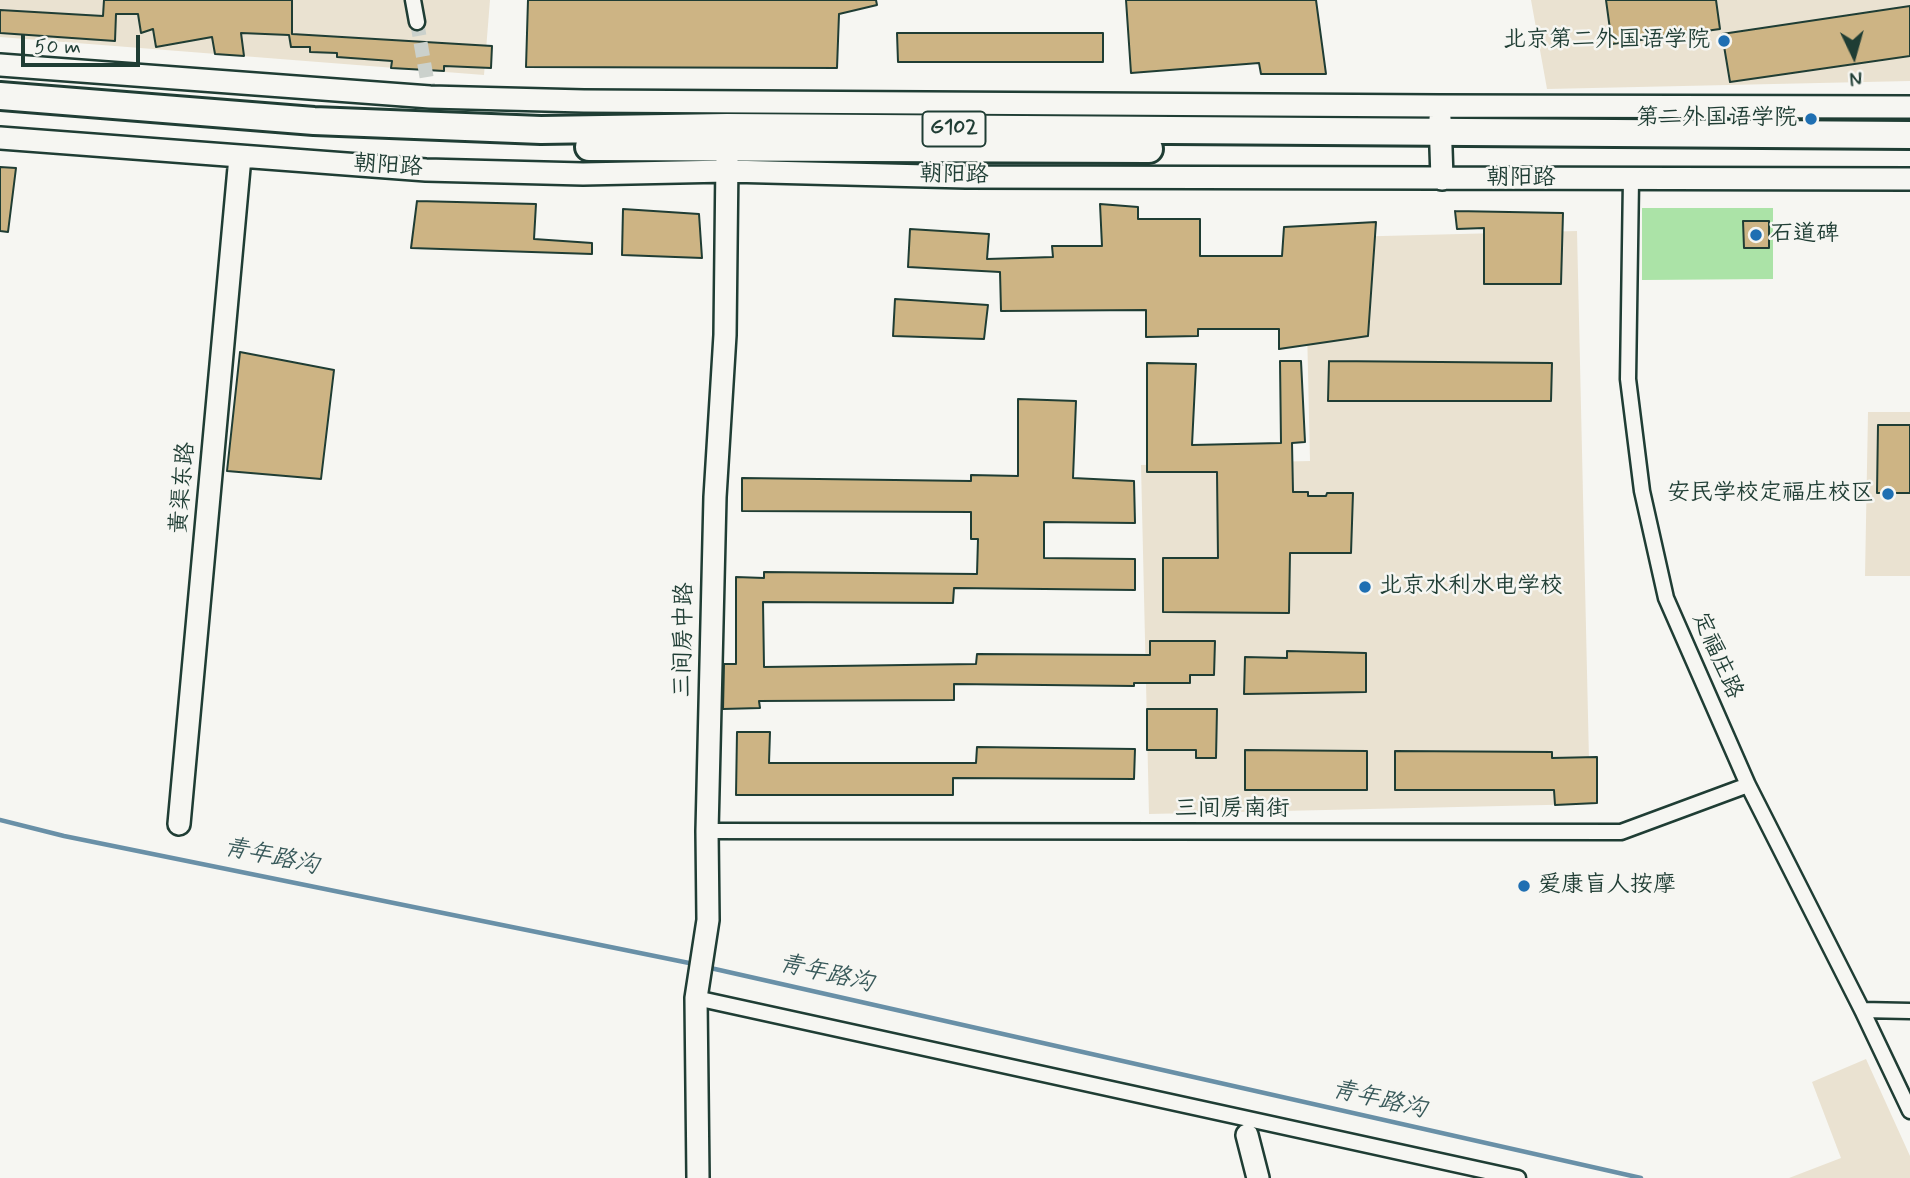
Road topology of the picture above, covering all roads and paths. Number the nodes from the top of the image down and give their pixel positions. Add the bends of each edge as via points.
1 (413, 0) edge
2 (417, 22) tunnel mouth
3 (0, 65) edge
4 (0, 96) edge
5 (1439, 106) junction
6 (1910, 107) edge
7 (0, 113) edge
8 (1910, 135) edge
9 (727, 137) junction
10 (0, 138) edge
11 (1441, 141) junction
12 (1910, 151) edge
13 (240, 157) junction
14 (1442, 179) junction
15 (1910, 179) edge
16 (1630, 180) junction
17 (1748, 785) junction
18 (179, 824) dead end
19 (707, 831) junction
20 (696, 993) junction
21 (1862, 1010) junction
22 (1910, 1011) edge
23 (1910, 1111) edge
24 (1247, 1135) dead end
25 (698, 1178) edge
26 (1258, 1178) edge
27 (1518, 1178) edge

1 - 2 street
3 - 9 street, 朝阳路 via 430,97
4 - 9 highway, 朝阳路 / G102 via 339,122
5 - 6 street, 朝阳路
5 - 9 street, 朝阳路
5 - 11 street
7 - 9 highway, 朝阳路 / G102 via 313,138 540,146
8 - 11 highway, 朝阳路 / G102
9 - 11 highway, 朝阳路 / G102
9 - 13 street, 朝阳路 via 583,174 426,170
9 - 14 street, 朝阳路 via 979,177
9 - 19 street, 三间房中路 via 725,335 715,497
10 - 13 street, 朝阳路
11 - 12 highway, 朝阳路 / G102
11 - 14 street
13 - 18 street, 黄渠东路
14 - 16 street, 朝阳路
15 - 16 street, 朝阳路
16 - 17 street, 定福庄路 via 1628,379 1642,491 1666,598
17 - 19 street, 三间房南街 via 1621,832
17 - 21 street, 定福庄路
19 - 20 street, 三间房中路 via 707,936
20 - 25 street, 三间房中路
20 - 27 street
21 - 22 street
21 - 23 street, 定福庄路
24 - 26 street

